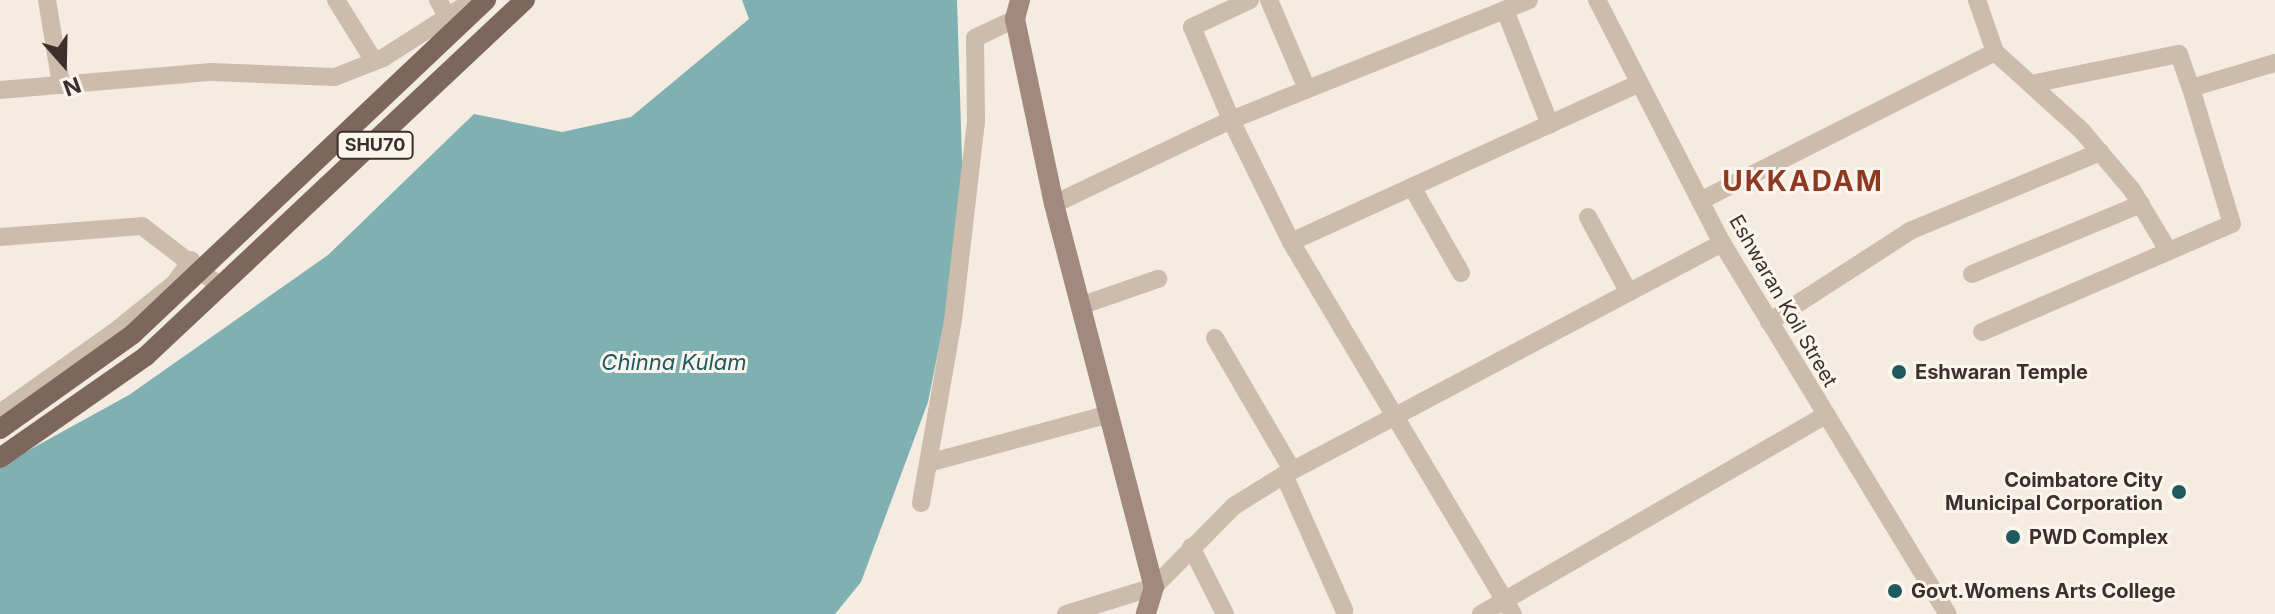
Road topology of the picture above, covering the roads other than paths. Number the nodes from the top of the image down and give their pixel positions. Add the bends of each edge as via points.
1 (47, 0) edge
2 (336, 0) edge
3 (438, 0) edge
4 (525, 0) edge
5 (1250, 0) edge
6 (1269, 0) edge
7 (1529, 0) edge
8 (1597, 0) edge
9 (1977, 0) edge
10 (485, 1) edge
11 (1018, 9) edge
12 (1505, 10) junction
13 (448, 18) junction
14 (1995, 52) junction
15 (374, 61) junction
16 (2275, 63) edge
17 (2036, 83) junction
18 (1638, 84) junction
19 (61, 85) junction
20 (2191, 88) junction
21 (1307, 89) junction
22 (0, 90) edge
23 (1231, 120) junction
24 (1550, 125) junction
25 (2100, 152) junction
26 (1412, 187) junction
27 (1700, 201) junction
28 (1054, 204) junction
29 (2141, 204) junction
30 (1588, 217) dead end
31 (0, 237) edge
32 (1291, 242) junction
33 (1722, 243) junction
34 (2166, 247) junction
35 (196, 264) junction
36 (1461, 273) dead end
37 (1972, 274) dead end
38 (1158, 279) dead end
39 (220, 286) junction
40 (1628, 291) junction
41 (1080, 306) junction
42 (1769, 322) junction
43 (1982, 332) dead end
44 (1215, 338) dead end
45 (1397, 410) junction
46 (0, 413) edge
47 (1109, 414) junction
48 (1825, 415) junction
49 (0, 429) edge
50 (0, 458) edge
51 (928, 463) junction
52 (1288, 473) junction
53 (921, 503) dead end
54 (1191, 547) junction
55 (1154, 587) junction
56 (1509, 607) edge
57 (1344, 610) dead end
58 (1066, 614) edge
59 (1146, 614) edge
60 (1225, 614) edge
61 (1481, 614) edge
62 (1948, 614) edge

1 - 19 street
2 - 15 street
3 - 13 street
4 - 39 main road, SHU70
5 - 23 street via 1192,27
6 - 21 street
7 - 12 street
8 - 18 street, Eshwaran Koil Street
9 - 14 street
10 - 13 street
10 - 35 main road, SHU70
11 - 28 street
11 - 51 street via 975,38 975,136
12 - 21 street
12 - 24 street
13 - 15 street
14 - 17 street
14 - 27 street
15 - 19 street via 335,77 211,72
16 - 20 street
17 - 20 street via 2179,54
17 - 25 street
18 - 24 street
18 - 27 street, Eshwaran Koil Street
19 - 22 street
20 - 34 street via 2232,224
21 - 23 street
23 - 28 street
23 - 32 street
24 - 26 street
25 - 29 street
25 - 42 street via 1912,230
26 - 32 street
26 - 36 street
27 - 33 street, Eshwaran Koil Street
28 - 41 street
29 - 34 street
29 - 37 street
30 - 40 street
31 - 35 street via 142,226
32 - 45 street
33 - 40 street
33 - 42 street, Eshwaran Koil Street
34 - 43 street
35 - 39 street
35 - 46 street via 118,329
35 - 49 main road, SHU70 via 133,334
38 - 41 street
39 - 50 main road, SHU70 via 146,356
40 - 45 street
41 - 47 street
42 - 48 street, Eshwaran Koil Street
44 - 52 street
45 - 52 street
45 - 56 street
47 - 51 street
47 - 55 street
48 - 56 street
48 - 62 street, Eshwaran Koil Street
51 - 53 street
52 - 54 street via 1234,506
52 - 57 street
54 - 55 street
54 - 60 street
55 - 58 street
55 - 59 street
56 - 61 street

